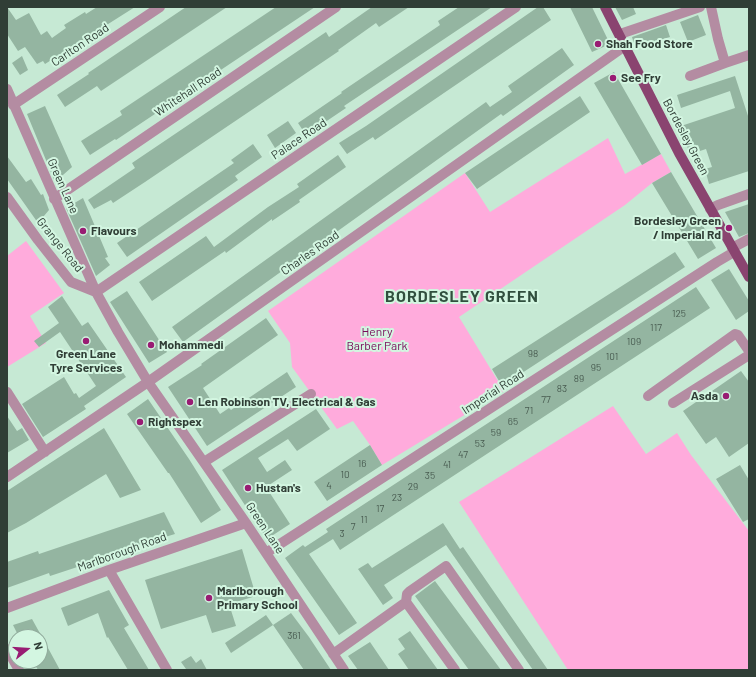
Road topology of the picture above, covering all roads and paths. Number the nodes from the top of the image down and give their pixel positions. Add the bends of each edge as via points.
1 (160, 7) edge
2 (336, 7) edge
3 (516, 7) edge
4 (605, 7) edge
5 (700, 7) edge
6 (711, 7) edge
7 (620, 34) junction
8 (625, 46) junction
9 (749, 55) edge
10 (725, 63) junction
11 (690, 76) dead end
12 (7, 89) edge
13 (14, 105) junction
14 (749, 194) edge
15 (7, 197) edge
16 (54, 199) junction
17 (710, 209) junction
18 (749, 239) edge
19 (733, 250) junction
20 (749, 277) edge
21 (96, 292) junction
22 (749, 351) edge
23 (749, 355) edge
24 (148, 382) junction
25 (7, 392) edge
26 (310, 394) dead end
27 (648, 396) dead end
28 (673, 403) dead end
29 (45, 452) junction
30 (204, 462) junction
31 (7, 477) edge
32 (246, 523) junction
33 (266, 553) junction
34 (109, 570) junction
35 (406, 602) junction
36 (7, 608) edge
37 (7, 649) edge
38 (333, 654) junction
39 (19, 670) edge
40 (167, 670) edge
41 (344, 670) edge
42 (455, 670) edge
43 (519, 670) edge

1 - 13 street, Carlton Road
2 - 16 street, Whitehall Road
3 - 21 street, Palace Road
4 - 7 main road, Bordesley Green
5 - 7 street
6 - 10 street
7 - 8 main road, Bordesley Green
8 - 17 main road, Bordesley Green
8 - 24 street, Charles Road
9 - 10 street
10 - 11 street
12 - 13 street, Green Lane
13 - 16 street, Green Lane
14 - 17 street
15 - 21 street, Grange Road via 71,282
16 - 21 street, Green Lane
17 - 19 main road, Bordesley Green
18 - 19 street, Imperial Road
19 - 20 main road, Bordesley Green
19 - 33 street, Imperial Road
21 - 24 street
22 - 27 street via 735,334
23 - 28 street
24 - 29 street, Charles Road
24 - 30 street, Green Lane
25 - 29 street
26 - 30 street
29 - 31 street, Charles Road
30 - 32 street, Green Lane
32 - 33 street, Green Lane
32 - 34 street, Marlborough Road
33 - 38 street, Green Lane
34 - 36 street, Marlborough Road
34 - 40 street
35 - 38 street
35 - 42 street
35 - 43 street via 410,591 446,566
37 - 39 street
38 - 41 street, Green Lane

